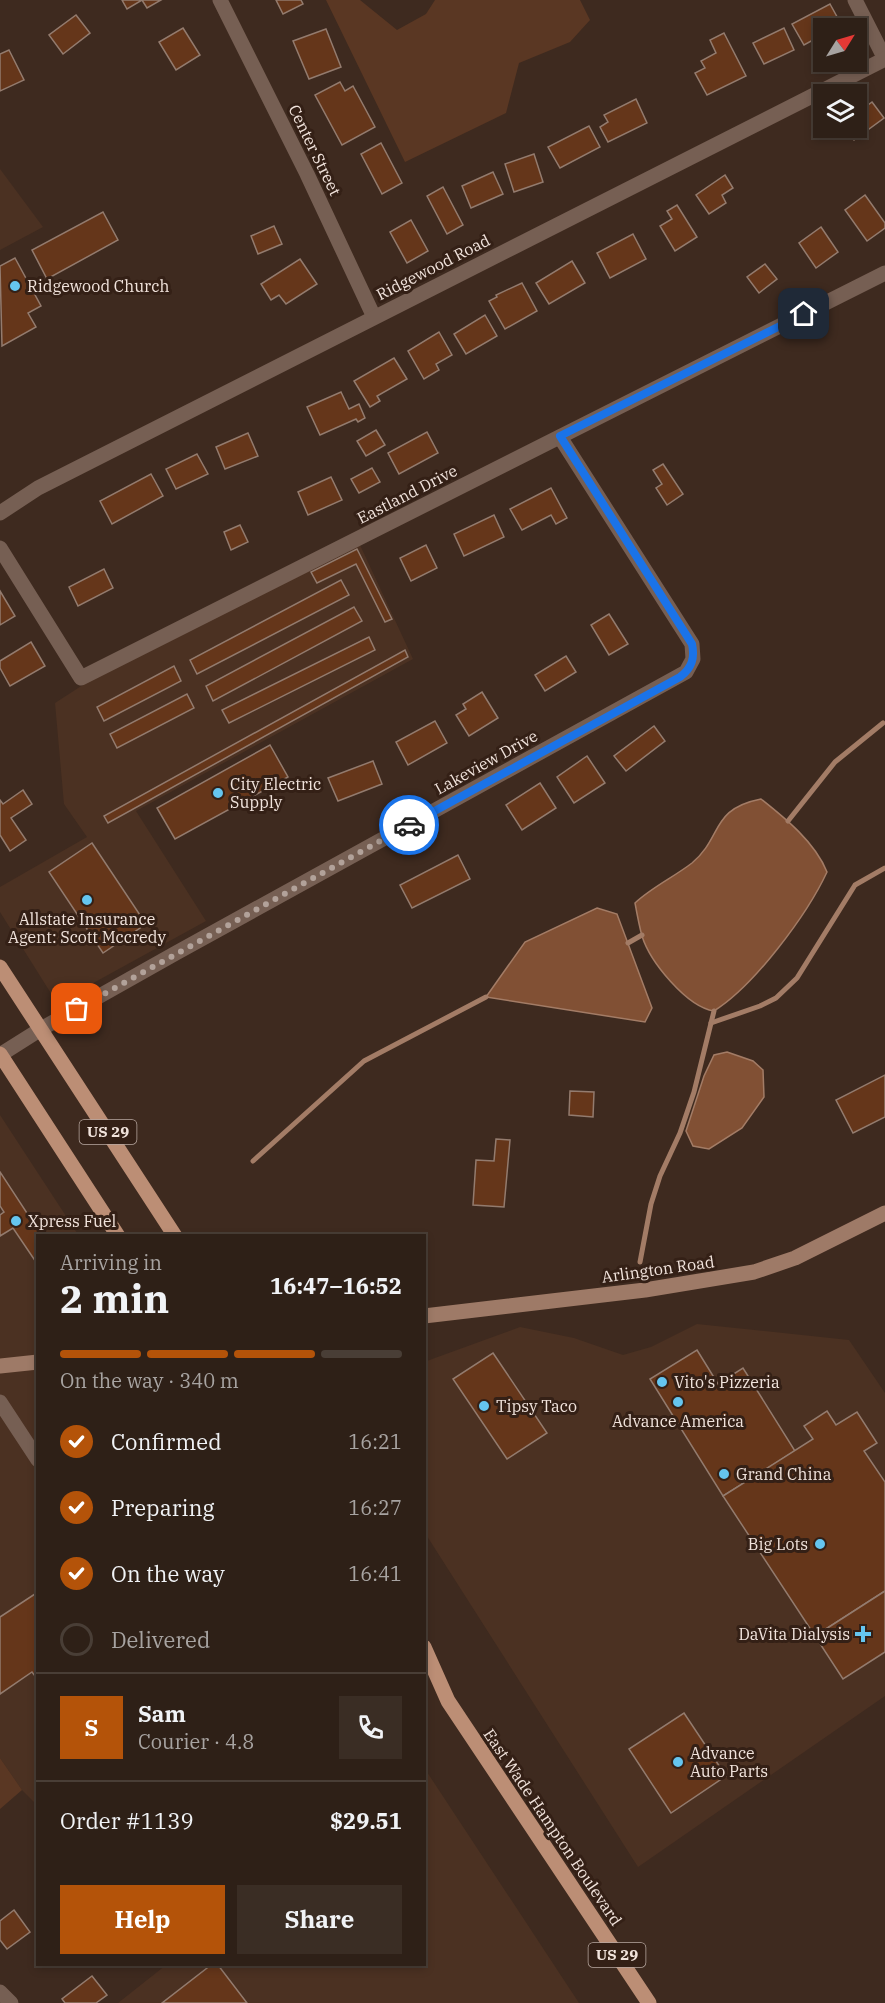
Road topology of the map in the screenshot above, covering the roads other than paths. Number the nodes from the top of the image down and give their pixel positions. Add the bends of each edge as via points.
1 (220, 0) edge
2 (855, 0) edge
3 (885, 59) edge
4 (885, 273) edge
5 (374, 317) junction
6 (560, 436) junction
7 (0, 513) edge
8 (0, 548) edge
9 (0, 967) edge
10 (41, 1029) junction
11 (0, 1055) edge
12 (885, 1213) edge
13 (117, 1234) edge
14 (174, 1234) edge
15 (426, 1316) edge
16 (36, 1362) edge
17 (0, 1366) edge
18 (0, 1402) edge
19 (36, 1457) edge
20 (426, 1652) edge
21 (426, 1680) edge
22 (448, 1701) junction
23 (0, 1992) edge
24 (11, 2003) edge
25 (649, 2003) edge

1 - 5 street, Center Street
2 - 3 street
3 - 5 street, Ridgewood Road
4 - 6 street, Eastland Drive
5 - 7 street, Ridgewood Road via 38,488
6 - 8 street, Eastland Drive via 81,678
6 - 10 street, Lakeview Drive via 692,644 693,659 686,672
9 - 10 main road, US 29
10 - 11 street, Lakeview Drive
10 - 14 main road, US 29
11 - 13 main road, US 29
12 - 15 main road, Arlington Road via 795,1258 754,1272 645,1290
16 - 17 main road
18 - 19 street
20 - 22 main road, East Wade Hampton Boulevard / US 29
21 - 22 main road, East Wade Hampton Boulevard / US 29
22 - 25 main road, East Wade Hampton Boulevard / US 29
23 - 24 street

